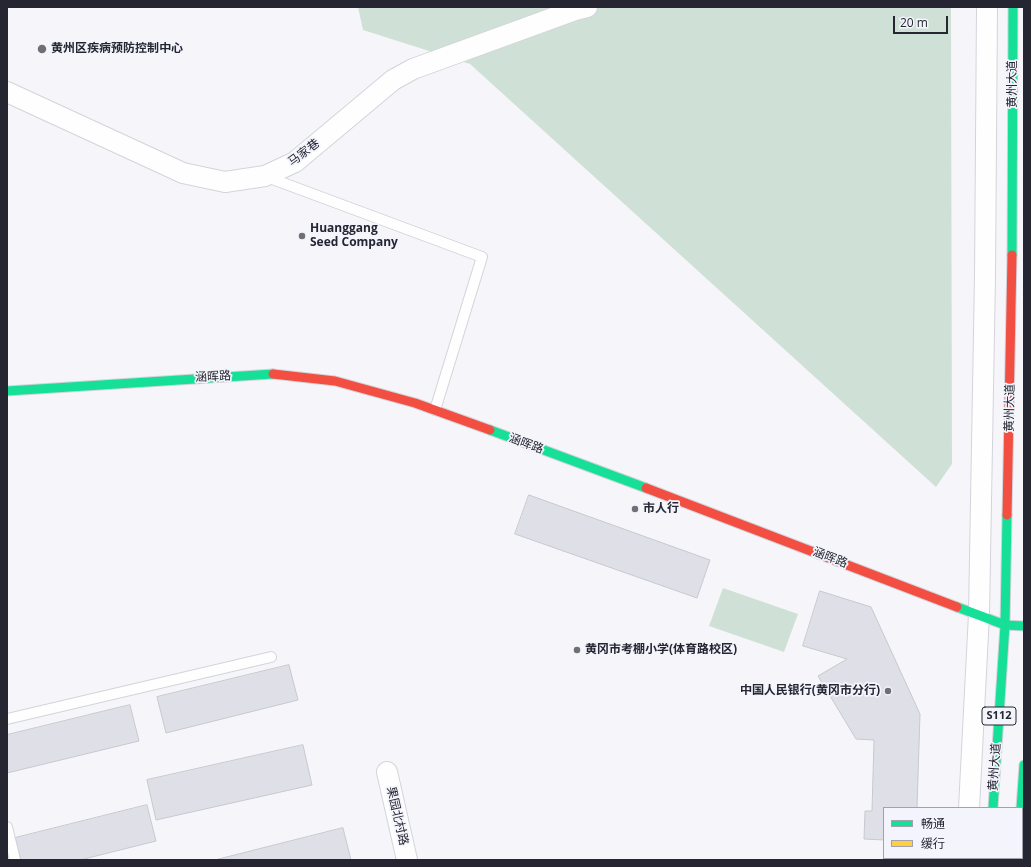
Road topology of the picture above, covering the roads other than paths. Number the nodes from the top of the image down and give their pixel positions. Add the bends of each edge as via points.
1 (587, 7) edge
2 (987, 7) edge
3 (1013, 7) edge
4 (7, 92) edge
5 (265, 176) junction
6 (7, 391) edge
7 (435, 410) junction
8 (978, 614) junction
9 (1005, 625) junction
10 (1024, 626) edge
11 (271, 657) dead end
12 (7, 719) edge
13 (1024, 765) edge
14 (387, 772) dead end
15 (969, 807) edge
16 (993, 807) edge
17 (1021, 807) edge
18 (7, 827) edge
19 (15, 860) edge
20 (407, 860) edge

1 - 5 street, 马家巷 via 413,69 393,80 295,162
2 - 8 street via 985,284
3 - 9 street, 黄州大道 / S112 via 1012,278
4 - 5 street, 马家巷 via 183,172 225,182
5 - 7 lane via 482,257
6 - 7 street, 涵晖路 via 276,374 334,381
7 - 8 street, 涵晖路
8 - 9 street, 涵晖路
8 - 15 street
9 - 10 street, 涵晖路
9 - 16 street, 黄州大道 / S112
11 - 12 lane
13 - 17 street
14 - 20 street, 果园北村路
18 - 19 lane

